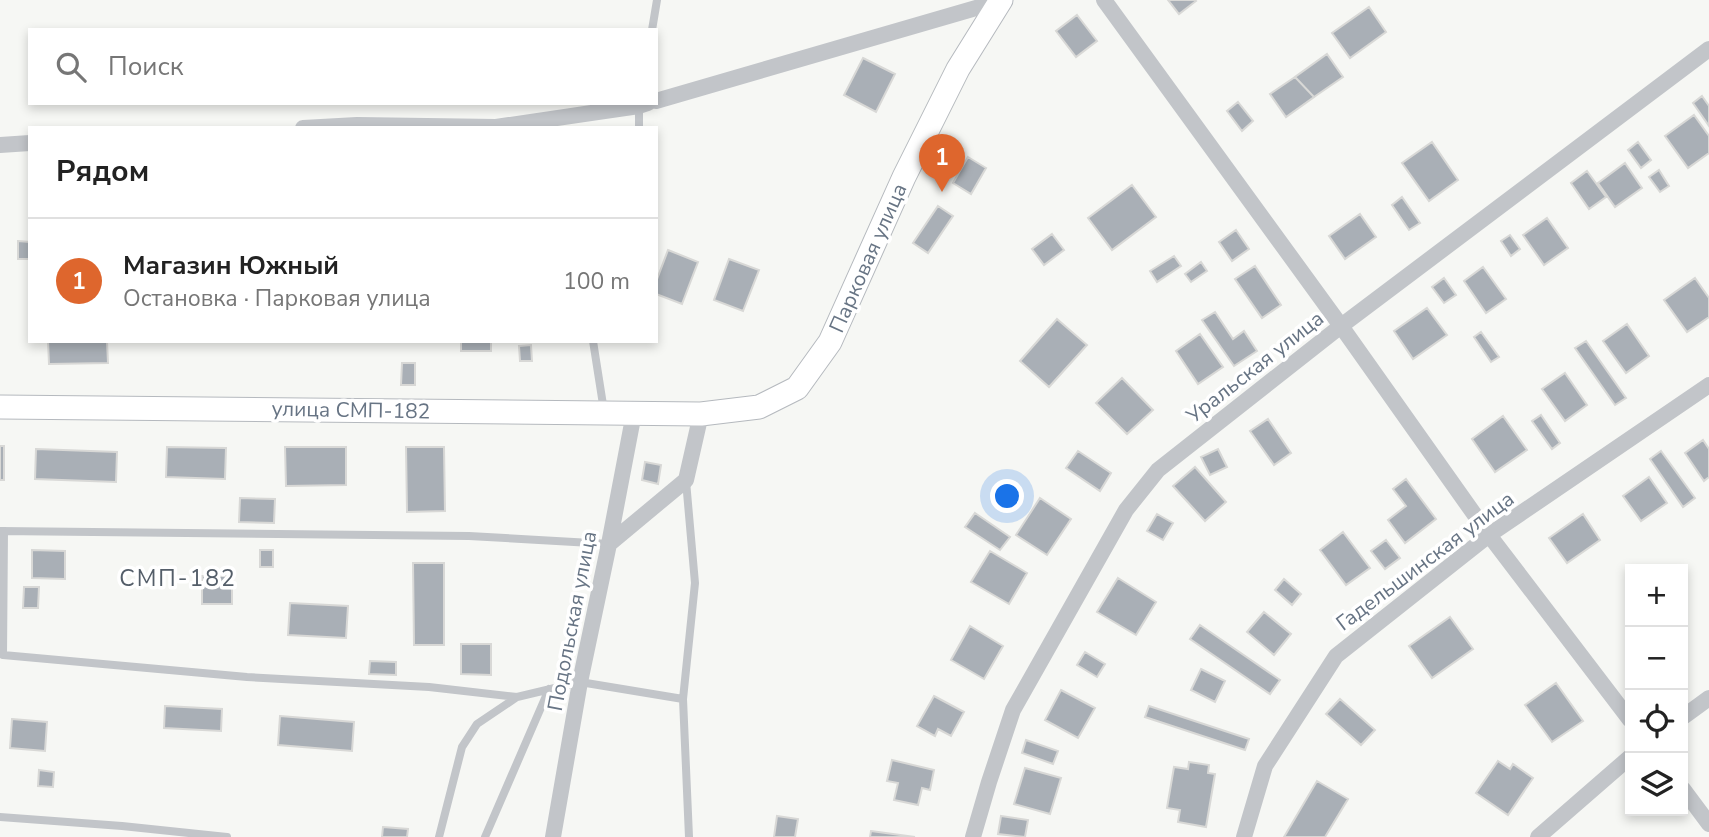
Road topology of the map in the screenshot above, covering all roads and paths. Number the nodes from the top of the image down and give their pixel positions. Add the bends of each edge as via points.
1 (657, 0) edge
2 (1000, 0) edge
3 (1104, 0) edge
4 (652, 28) edge
5 (1709, 49) edge
6 (658, 100) edge
7 (636, 105) edge
8 (642, 105) edge
9 (339, 126) edge
10 (426, 126) edge
11 (502, 126) edge
12 (639, 126) edge
13 (28, 143) edge
14 (0, 145) edge
15 (1341, 326) junction
16 (593, 343) edge
17 (1709, 385) edge
18 (0, 407) edge
19 (605, 413) junction
20 (634, 413) junction
21 (701, 414) junction
22 (686, 480) junction
23 (2, 531) edge
24 (1489, 535) junction
25 (609, 544) junction
26 (580, 682) junction
27 (549, 689) junction
28 (517, 697) junction
29 (1709, 698) edge
30 (683, 699) junction
31 (1625, 713) edge
32 (1688, 713) edge
33 (1625, 761) edge
34 (1688, 796) edge
35 (0, 817) edge
36 (1709, 824) edge
37 (227, 837) edge
38 (439, 837) edge
39 (485, 837) edge
40 (552, 837) edge
41 (689, 837) edge
42 (973, 837) edge
43 (1244, 837) edge
44 (1538, 837) edge

1 - 4 lane
2 - 6 street
2 - 21 street, Парковая улица via 952,80 830,342 797,388 759,407
3 - 15 street
5 - 15 street, Уральская улица
7 - 11 street
8 - 12 lane
9 - 10 street
13 - 14 street
15 - 24 street
15 - 42 street, Уральская улица via 1158,470 1126,510 1013,710
16 - 19 lane
17 - 24 street, Гадельшинская улица
18 - 19 street, улица СМП-182
19 - 20 street, улица СМП-182
20 - 21 street, улица СМП-182
20 - 25 street, Подольская улица
21 - 22 street
22 - 25 street
22 - 30 lane via 695,583
23 - 25 lane via 469,536
23 - 28 lane via 4,655
24 - 31 street
24 - 43 street, Гадельшинская улица via 1336,656 1265,766
25 - 26 street, Подольская улица
26 - 27 lane
26 - 30 lane
26 - 40 street, Подольская улица
27 - 28 lane
27 - 39 lane
28 - 38 lane via 477,724 462,747
29 - 32 street
30 - 41 lane
33 - 44 street
34 - 36 street
35 - 37 lane

